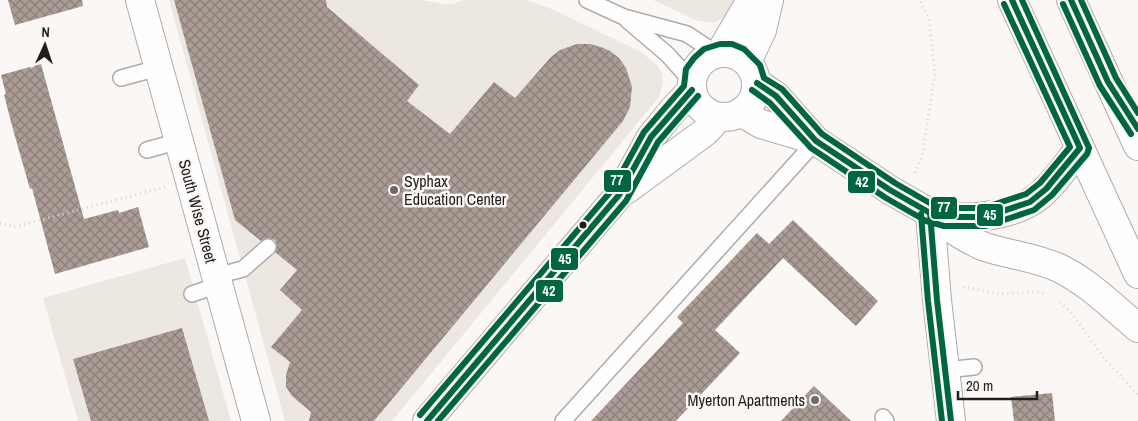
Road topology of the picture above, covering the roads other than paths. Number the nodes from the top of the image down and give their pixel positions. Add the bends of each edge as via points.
1 (140, 0) edge
2 (588, 0) edge
3 (751, 0) edge
4 (769, 0) edge
5 (1002, 0) edge
6 (1012, 0) edge
7 (1071, 0) edge
8 (624, 17) junction
9 (1029, 36) junction
10 (719, 54) junction
11 (158, 68) junction
12 (752, 73) junction
13 (121, 78) dead end
14 (1108, 82) junction
15 (692, 86) junction
16 (731, 115) junction
17 (1138, 129) edge
18 (179, 141) junction
19 (816, 141) junction
20 (1138, 146) edge
21 (1080, 148) junction
22 (147, 150) dead end
23 (619, 195) junction
24 (930, 213) junction
25 (268, 247) dead end
26 (1138, 274) edge
27 (217, 280) junction
28 (192, 294) dead end
29 (1138, 328) edge
30 (974, 366) dead end
31 (945, 370) junction
32 (256, 421) edge
33 (427, 421) edge
34 (563, 421) edge
35 (951, 421) edge

1 - 11 main road, South Wise Street
2 - 8 lane
3 - 10 main road
4 - 12 main road
5 - 9 main road
6 - 9 main road
7 - 14 main road
8 - 10 lane via 687,34
8 - 15 lane via 668,55
9 - 21 main road
10 - 12 main road via 740,56
10 - 15 main road via 700,64 694,73
11 - 13 lane
11 - 18 main road, South Wise Street
12 - 16 main road via 754,100
12 - 19 main road
14 - 17 main road
14 - 20 main road
15 - 16 main road via 695,98 705,111
15 - 23 main road via 651,137
16 - 19 main road
16 - 23 main road
18 - 22 lane
18 - 27 main road, South Wise Street
19 - 24 main road
19 - 34 lane
21 - 24 main road via 1046,189 1030,202 985,217 958,218
21 - 26 main road
23 - 33 main road
24 - 29 main road via 968,240 1044,262 1070,274
24 - 31 main road
25 - 27 lane via 243,269
27 - 28 lane
27 - 32 main road, South Wise Street
30 - 31 lane
31 - 35 main road

